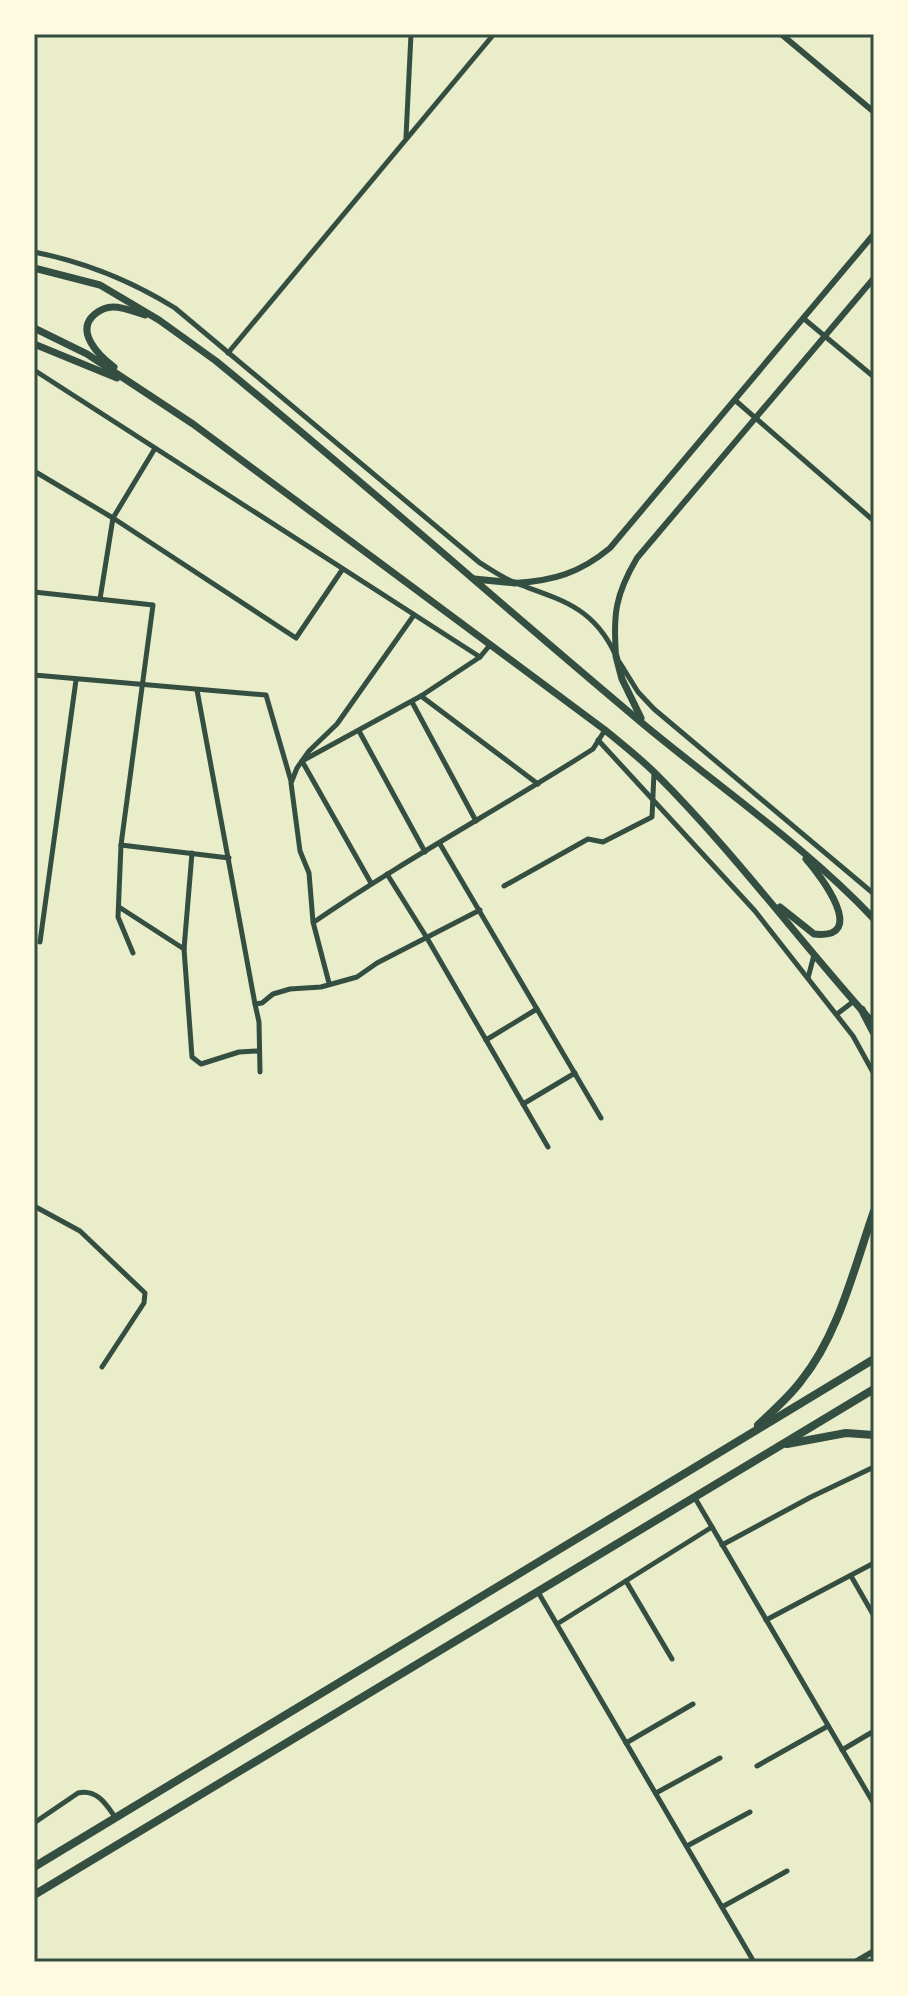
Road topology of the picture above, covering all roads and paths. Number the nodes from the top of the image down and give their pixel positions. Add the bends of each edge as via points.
1 (411, 34) edge
2 (494, 34) edge
3 (781, 34) edge
4 (874, 112) edge
5 (406, 138) junction
6 (874, 234) edge
7 (34, 252) edge
8 (34, 268) edge
9 (874, 278) edge
10 (803, 318) junction
11 (159, 320) junction
12 (34, 328) edge
13 (825, 337) junction
14 (34, 344) edge
15 (228, 353) junction
16 (34, 370) edge
17 (874, 377) edge
18 (135, 386) junction
19 (146, 392) junction
20 (736, 401) junction
21 (755, 419) junction
22 (154, 450) junction
23 (34, 471) edge
24 (113, 518) junction
25 (874, 521) edge
26 (342, 570) junction
27 (474, 579) junction
28 (515, 583) junction
29 (34, 592) edge
30 (100, 599) junction
31 (414, 615) junction
32 (490, 645) junction
33 (616, 656) junction
34 (480, 657) junction
35 (34, 675) edge
36 (76, 680) junction
37 (143, 685) junction
38 (197, 690) junction
39 (421, 696) junction
40 (412, 702) junction
41 (644, 724) junction
42 (605, 730) junction
43 (359, 731) junction
44 (598, 740) junction
45 (302, 761) junction
46 (654, 772) junction
47 (291, 783) junction
48 (538, 784) junction
49 (652, 799) junction
50 (476, 821) junction
51 (789, 839) junction
52 (440, 844) junction
53 (121, 845) junction
54 (425, 852) junction
55 (192, 853) junction
56 (229, 858) junction
57 (387, 874) junction
58 (371, 883) junction
59 (504, 886) dead end
60 (763, 893) junction
61 (874, 894) edge
62 (119, 907) junction
63 (480, 910) junction
64 (874, 919) edge
65 (313, 922) junction
66 (427, 938) junction
67 (40, 942) dead end
68 (184, 949) junction
69 (133, 953) dead end
70 (815, 954) junction
71 (808, 978) junction
72 (329, 983) junction
73 (854, 1001) junction
74 (255, 1004) junction
75 (537, 1009) junction
76 (862, 1010) junction
77 (837, 1014) junction
78 (874, 1024) edge
79 (874, 1033) edge
80 (486, 1040) junction
81 (258, 1051) junction
82 (865, 1055) junction
83 (874, 1056) edge
84 (260, 1072) dead end
85 (575, 1073) junction
86 (874, 1074) edge
87 (523, 1104) junction
88 (601, 1118) dead end
89 (548, 1147) dead end
90 (34, 1206) edge
91 (874, 1211) edge
92 (874, 1359) edge
93 (102, 1367) dead end
94 (874, 1389) edge
95 (748, 1435) junction
96 (874, 1435) edge
97 (782, 1445) junction
98 (874, 1467) edge
99 (695, 1498) junction
100 (712, 1527) junction
101 (722, 1545) junction
102 (874, 1563) edge
103 (850, 1575) junction
104 (626, 1581) junction
105 (538, 1591) junction
106 (874, 1616) edge
107 (766, 1620) junction
108 (557, 1624) junction
109 (672, 1659) dead end
110 (693, 1704) dead end
111 (828, 1726) junction
112 (874, 1731) edge
113 (626, 1743) junction
114 (842, 1750) junction
115 (720, 1758) dead end
116 (757, 1766) dead end
117 (656, 1793) junction
118 (874, 1804) edge
119 (750, 1812) dead end
120 (115, 1817) junction
121 (34, 1823) edge
122 (687, 1846) junction
123 (34, 1867) edge
124 (787, 1871) dead end
125 (34, 1895) edge
126 (722, 1907) junction
127 (874, 1951) edge
128 (754, 1962) edge
129 (855, 1962) edge

1 - 5 street
2 - 5 street
3 - 4 street
5 - 15 street
6 - 10 street
7 - 15 street via 69,259 139,286 175,308
8 - 11 main road via 100,285
9 - 13 street
10 - 13 street
10 - 20 street
11 - 19 main road via 111,307 88,323 87,333 97,351
11 - 27 main road via 275,409
12 - 18 main road
13 - 17 street
13 - 21 street
14 - 18 main road
15 - 28 street via 480,563
16 - 22 street
18 - 19 main road
19 - 32 main road
20 - 21 street
20 - 28 street via 595,561 559,578
21 - 25 street
21 - 33 street via 626,575 614,610
22 - 24 street
22 - 26 street
23 - 24 street
24 - 26 street via 296,638
24 - 30 street
26 - 31 street
27 - 28 main road
27 - 41 main road
28 - 33 street via 576,608 602,629
29 - 30 street
30 - 37 street via 153,605
31 - 34 street
31 - 45 street via 337,724
32 - 34 street
32 - 42 main road
33 - 41 main road
33 - 61 street via 654,709
34 - 39 street
35 - 36 street
36 - 37 street
36 - 67 street
37 - 38 street
37 - 53 street
38 - 47 street via 266,695
38 - 56 street
39 - 40 street
39 - 48 street
40 - 43 street
40 - 50 street
41 - 51 main road
42 - 44 street
42 - 46 main road
43 - 45 street
43 - 54 street
44 - 48 street via 593,749
44 - 49 street
45 - 47 street
45 - 58 street
46 - 49 street
46 - 60 main road
47 - 65 street
48 - 50 street
49 - 59 street via 652,817 603,842 588,839
49 - 71 street via 755,911
50 - 52 street
51 - 60 main road via 835,899 837,927 814,934
51 - 64 main road
52 - 54 street
52 - 63 street
53 - 55 street
53 - 62 street
54 - 57 street
55 - 56 street
55 - 68 street
56 - 74 street
57 - 58 street
57 - 66 street
58 - 65 street
60 - 70 main road
62 - 68 street
62 - 69 street
63 - 66 street
63 - 75 street
65 - 72 street
66 - 72 street via 357,977
66 - 80 street
68 - 81 street via 195,1060 201,1064
70 - 71 street
70 - 73 main road
71 - 77 street
72 - 74 street via 281,991
73 - 76 main road
73 - 77 street
74 - 81 street
75 - 80 street
75 - 85 street
76 - 78 main road
76 - 79 highway
77 - 82 street
80 - 87 street
81 - 84 street
82 - 83 street
82 - 86 street
85 - 87 street
85 - 88 street
87 - 89 street
90 - 93 street via 80,1231 145,1293 144,1303
91 - 95 highway via 839,1310 814,1362
92 - 95 highway
94 - 97 highway
95 - 120 highway
96 - 97 highway via 846,1433
97 - 99 highway
98 - 101 street
99 - 100 street
99 - 105 highway
100 - 101 street
100 - 104 street
101 - 107 street
102 - 103 street
103 - 106 street
103 - 107 street
104 - 108 street
104 - 109 street
105 - 108 street
105 - 125 highway
107 - 111 street
108 - 113 street
110 - 113 street
111 - 114 street
111 - 116 street
112 - 114 street
113 - 117 street
114 - 118 street
115 - 117 street
117 - 122 street
119 - 122 street
120 - 121 street via 98,1797 85,1792
120 - 123 highway
122 - 126 street
124 - 126 street
126 - 128 street
127 - 129 street

